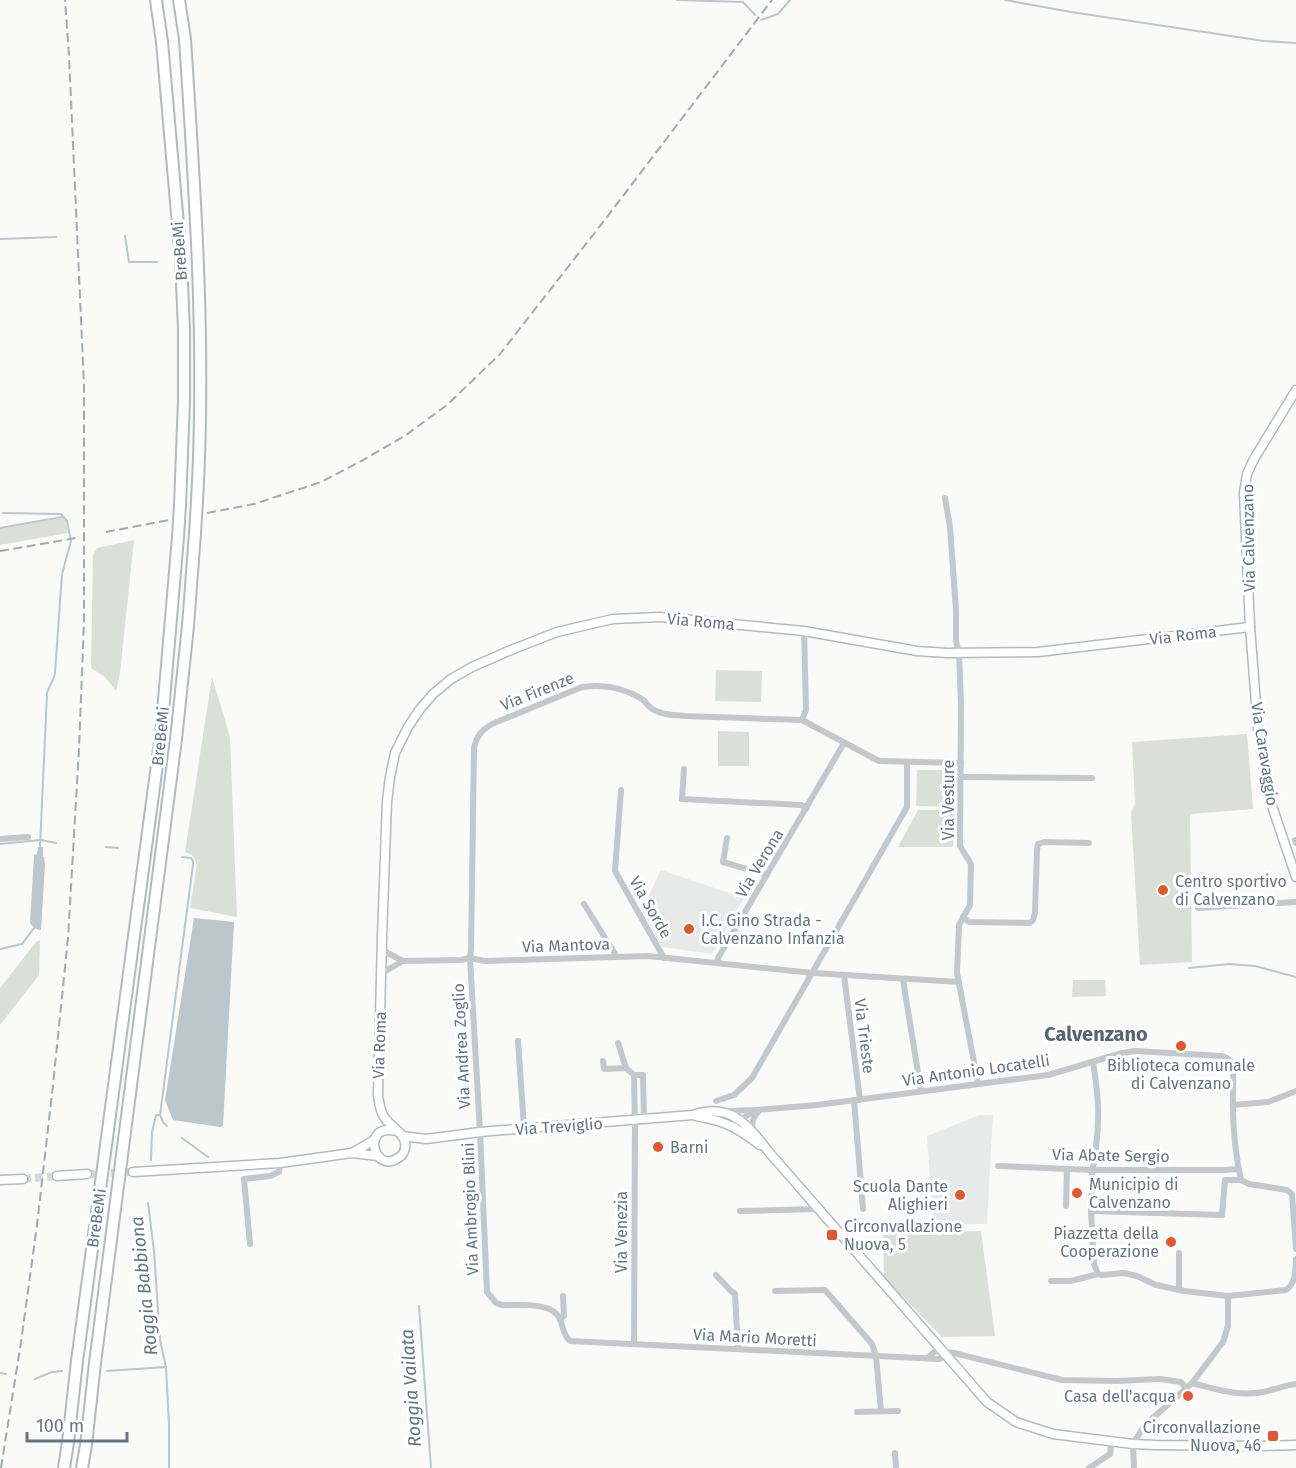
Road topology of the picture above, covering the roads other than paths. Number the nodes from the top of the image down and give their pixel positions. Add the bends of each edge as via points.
1 (156, 0) edge
2 (179, 0) edge
3 (1296, 390) edge
4 (945, 498) dead end
5 (1250, 627) junction
6 (804, 631) junction
7 (958, 653) junction
8 (802, 720) junction
9 (844, 743) junction
10 (907, 762) junction
11 (961, 763) junction
12 (684, 769) dead end
13 (961, 777) junction
14 (1092, 778) dead end
15 (621, 790) dead end
16 (807, 808) junction
17 (28, 837) dead end
18 (727, 838) dead end
19 (0, 839) edge
20 (1089, 843) dead end
21 (1294, 862) edge
22 (767, 875) junction
23 (1296, 877) edge
24 (1296, 902) edge
25 (584, 904) dead end
26 (1198, 908) dead end
27 (963, 917) junction
28 (382, 950) junction
29 (617, 957) junction
30 (470, 958) junction
31 (664, 958) junction
32 (403, 961) junction
33 (717, 963) junction
34 (381, 973) junction
35 (813, 973) junction
36 (843, 975) junction
37 (903, 980) junction
38 (959, 982) junction
39 (518, 1041) dead end
40 (618, 1043) dead end
41 (603, 1061) dead end
42 (1093, 1062) junction
43 (626, 1068) junction
44 (978, 1083) junction
45 (921, 1091) junction
46 (1296, 1091) edge
47 (857, 1100) junction
48 (716, 1101) dead end
49 (1233, 1105) junction
50 (758, 1110) junction
51 (693, 1115) junction
52 (383, 1116) junction
53 (727, 1118) junction
54 (639, 1119) junction
55 (740, 1120) junction
56 (524, 1128) junction
57 (753, 1131) junction
58 (480, 1132) junction
59 (399, 1133) junction
60 (377, 1136) junction
61 (426, 1139) junction
62 (405, 1150) junction
63 (768, 1151) junction
64 (352, 1154) junction
65 (378, 1156) junction
66 (280, 1163) junction
67 (998, 1166) dead end
68 (1067, 1169) junction
69 (1238, 1169) junction
70 (1092, 1170) junction
71 (133, 1172) tunnel mouth
72 (87, 1174) tunnel mouth
73 (57, 1176) tunnel mouth
74 (23, 1179) tunnel mouth
75 (0, 1180) edge
76 (1240, 1180) junction
77 (1066, 1206) dead end
78 (818, 1209) junction
79 (863, 1209) dead end
80 (740, 1211) dead end
81 (1091, 1211) junction
82 (250, 1244) dead end
83 (1296, 1249) edge
84 (1179, 1253) dead end
85 (1296, 1259) edge
86 (1098, 1274) junction
87 (716, 1275) dead end
88 (1050, 1281) dead end
89 (1179, 1290) junction
90 (775, 1291) dead end
91 (563, 1296) dead end
92 (1228, 1296) junction
93 (560, 1320) junction
94 (634, 1344) junction
95 (738, 1349) junction
96 (942, 1352) junction
97 (876, 1356) junction
98 (1296, 1384) edge
99 (1189, 1386) junction
100 (881, 1411) junction
101 (898, 1411) dead end
102 (857, 1412) dead end
103 (1112, 1441) junction
104 (1133, 1444) junction
105 (1296, 1444) edge
106 (895, 1453) dead end
107 (64, 1468) edge
108 (82, 1468) edge
109 (896, 1468) edge
110 (1089, 1468) edge
111 (1134, 1468) edge

1 - 107 highway, BreBeMi, bridge via 181,259 184,330 178,537 160,735
2 - 108 highway, BreBeMi, bridge via 185,39 200,282 201,386 195,533 176,739
3 - 5 street, Via Calvenzano via 1254,459 1245,484
4 - 7 street, Via Vesture
5 - 7 street, Via Roma via 1038,652
5 - 21 street, Via Caravaggio via 1267,785
6 - 7 street, Via Roma via 917,651
6 - 8 street via 806,710
6 - 28 street, Via Roma via 660,617 613,620 557,632 452,679 420,709 395,753 387,801
7 - 11 street, Via Vesture
8 - 9 street, Via Firenze
8 - 30 street, Via Firenze via 667,714 625,691 597,685 582,687 481,731 474,748
9 - 10 street, Via Firenze via 879,761
9 - 16 street, Via Verona
10 - 11 street, Via Firenze
10 - 35 street via 907,807
11 - 13 street, Via Vesture
12 - 16 street, Via Verona via 682,799
13 - 14 street
13 - 27 street, Via Vesture via 960,846 971,864 970,905
15 - 31 street, Via Sorde via 615,871
16 - 22 street, Via Verona
17 - 19 street
18 - 22 street via 723,862
20 - 27 street via 1038,844 1035,913 1030,923 969,922
21 - 23 street, Via Caravaggio
22 - 33 street, Via Verona
24 - 26 street
25 - 29 street
27 - 38 street, Via Vesture via 958,925
28 - 32 street
28 - 34 street, Via Roma
29 - 30 street, Via Mantova via 485,961
29 - 31 street, Via Mantova
30 - 32 street
30 - 58 street, Via Andrea Zoglio
31 - 33 street, Via Sorde
32 - 34 street
33 - 35 street, Via Sorde
34 - 52 street, Via Roma via 378,1095
35 - 36 street, Via Sorde
35 - 48 street via 752,1078 734,1095
36 - 37 street, Via Sorde
36 - 47 street, Via Trieste
37 - 38 street, Via Sorde
37 - 45 street
38 - 44 street, Via Vesture
39 - 56 street
40 - 43 street
41 - 43 street via 604,1069
42 - 44 street, Via Antonio Locatelli via 1048,1075
42 - 49 street, Via Antonio Locatelli via 1135,1051 1222,1056 1232,1062
42 - 70 street via 1098,1129
43 - 54 street via 634,1075 643,1075
44 - 45 street, Via Antonio Locatelli
45 - 47 street, Via Antonio Locatelli
46 - 49 street via 1268,1102
47 - 50 street, Via Antonio Locatelli
47 - 79 street, Via Trieste
49 - 69 street
50 - 53 street, Via Antonio Locatelli
50 - 55 street, Via Antonio Locatelli
50 - 57 street
51 - 53 street
51 - 53 street, Via Treviglio via 716,1112
51 - 54 street, Via Treviglio
52 - 59 street
52 - 60 street, Via Roma
53 - 55 street
53 - 63 street
54 - 56 street, Via Treviglio
54 - 94 street, Via Venezia
55 - 57 street
56 - 58 street, Via Treviglio
57 - 63 street
58 - 61 street, Via Treviglio
58 - 93 street, Via Ambrogio Blini via 487,1292 502,1305 552,1309
59 - 60 street, Via Treviglio via 387,1129
59 - 61 street, Via Treviglio
59 - 62 street
60 - 64 street, Via Treviglio
60 - 65 street via 374,1149
61 - 62 street, Via Treviglio
62 - 65 street, Via Treviglio via 393,1161
63 - 78 street
64 - 65 street, Via Treviglio
64 - 66 street, Via Treviglio
66 - 71 street, Via Treviglio
66 - 82 street, Via Treviglio via 279,1172 244,1179
67 - 68 street, Via Abate Sergio
68 - 70 street, Via Abate Sergio
68 - 77 street
69 - 70 street, Via Abate Sergio
69 - 76 street
70 - 81 street
72 - 73 street
74 - 75 street
76 - 81 street via 1225,1180 1222,1215
76 - 83 street via 1292,1194
78 - 80 street
78 - 96 street
81 - 86 street
84 - 89 street
85 - 92 street via 1293,1282 1286,1290
86 - 88 street via 1071,1281
86 - 89 street via 1124,1273
87 - 95 street via 735,1294
89 - 92 street
90 - 97 street via 825,1290 872,1344
91 - 93 street via 564,1316
92 - 99 street via 1228,1326 1223,1342
93 - 94 street, Via Ambrogio Blini via 570,1341
94 - 95 street, Via Mario Moretti
95 - 97 street, Via Mario Moretti
96 - 97 street, Via Mario Moretti via 935,1351 928,1358
96 - 99 street via 1062,1380 1160,1379
96 - 103 street via 987,1402 1016,1422 1053,1434
97 - 100 street
98 - 99 street via 1250,1393
99 - 104 street via 1144,1426
100 - 101 street
100 - 102 street
103 - 104 street
103 - 110 street via 1110,1454
104 - 105 street
104 - 111 street
106 - 109 street

